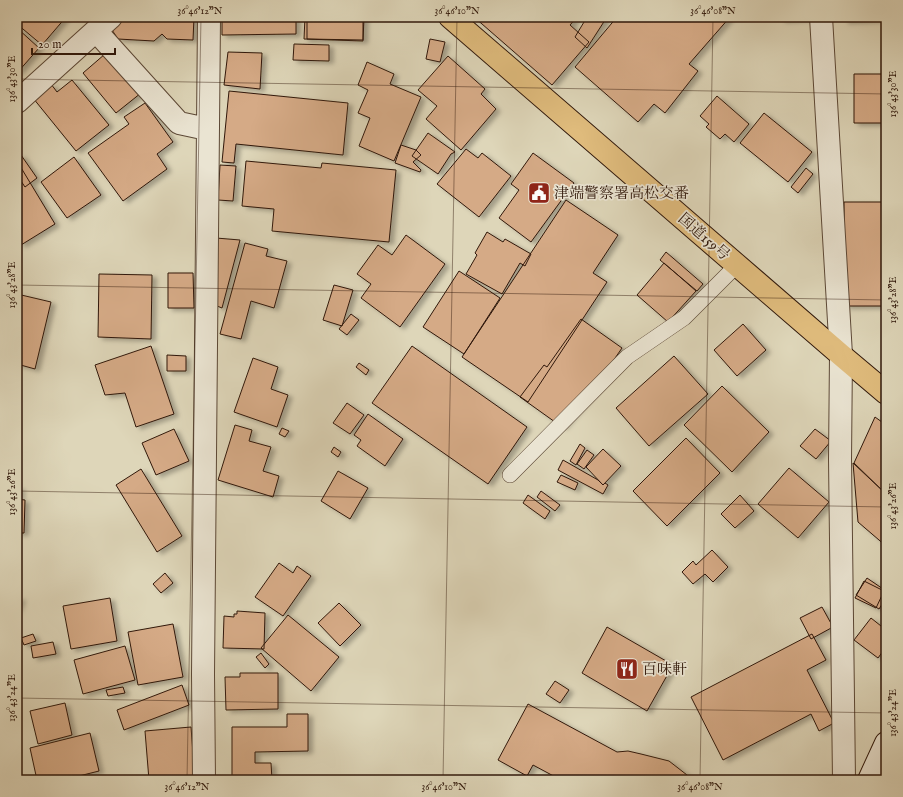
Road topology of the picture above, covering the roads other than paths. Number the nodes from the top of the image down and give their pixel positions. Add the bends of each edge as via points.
1 (209, 17) edge
2 (450, 17) edge
3 (821, 17) edge
4 (104, 24) edge
5 (17, 102) edge
6 (207, 129) junction
7 (737, 265) junction
8 (841, 355) junction
9 (886, 393) edge
10 (510, 475) dead end
11 (886, 743) edge
12 (204, 780) edge
13 (844, 780) edge
14 (869, 780) edge

1 - 6 street
2 - 7 highway, 国道159号
3 - 8 street
4 - 5 street
4 - 6 street via 179,123
6 - 12 street
7 - 8 highway, 国道159号
7 - 10 lane via 684,318 627,357
8 - 9 highway, 国道159号
8 - 13 street
11 - 14 street

